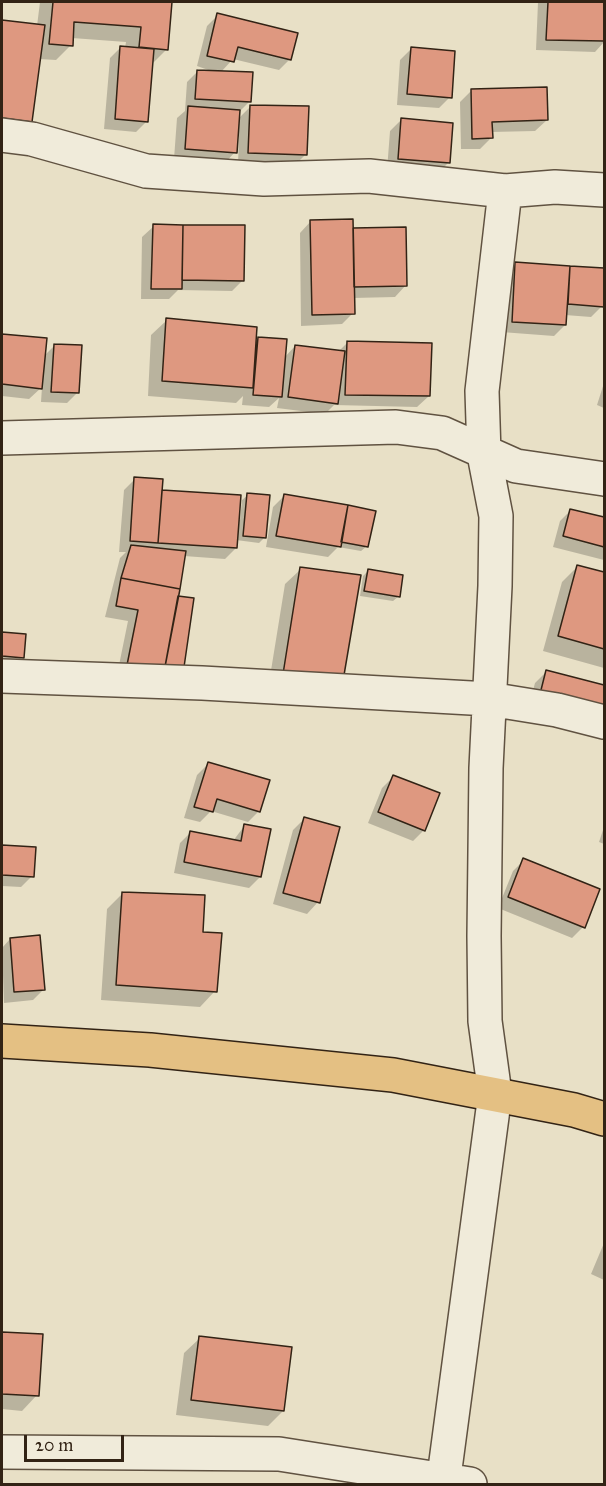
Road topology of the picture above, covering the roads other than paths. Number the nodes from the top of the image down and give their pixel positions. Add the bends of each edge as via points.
1 (2, 135) edge
2 (506, 190) junction
3 (604, 190) edge
4 (2, 438) edge
5 (484, 454) junction
6 (604, 479) edge
7 (2, 676) edge
8 (489, 699) junction
9 (604, 722) edge
10 (2, 1041) edge
11 (495, 1094) junction
12 (604, 1119) edge
13 (2, 1452) edge
14 (452, 1483) edge

1 - 2 street via 32,139 146,171 264,179 369,176
2 - 3 street
2 - 5 street via 482,392
4 - 5 street via 396,428 442,434
5 - 6 street via 516,466
5 - 8 street via 496,516
7 - 8 street
8 - 9 street
8 - 11 street via 484,1021
10 - 11 main road via 283,1061 393,1075
11 - 12 main road
11 - 14 street
13 - 14 street via 279,1454

